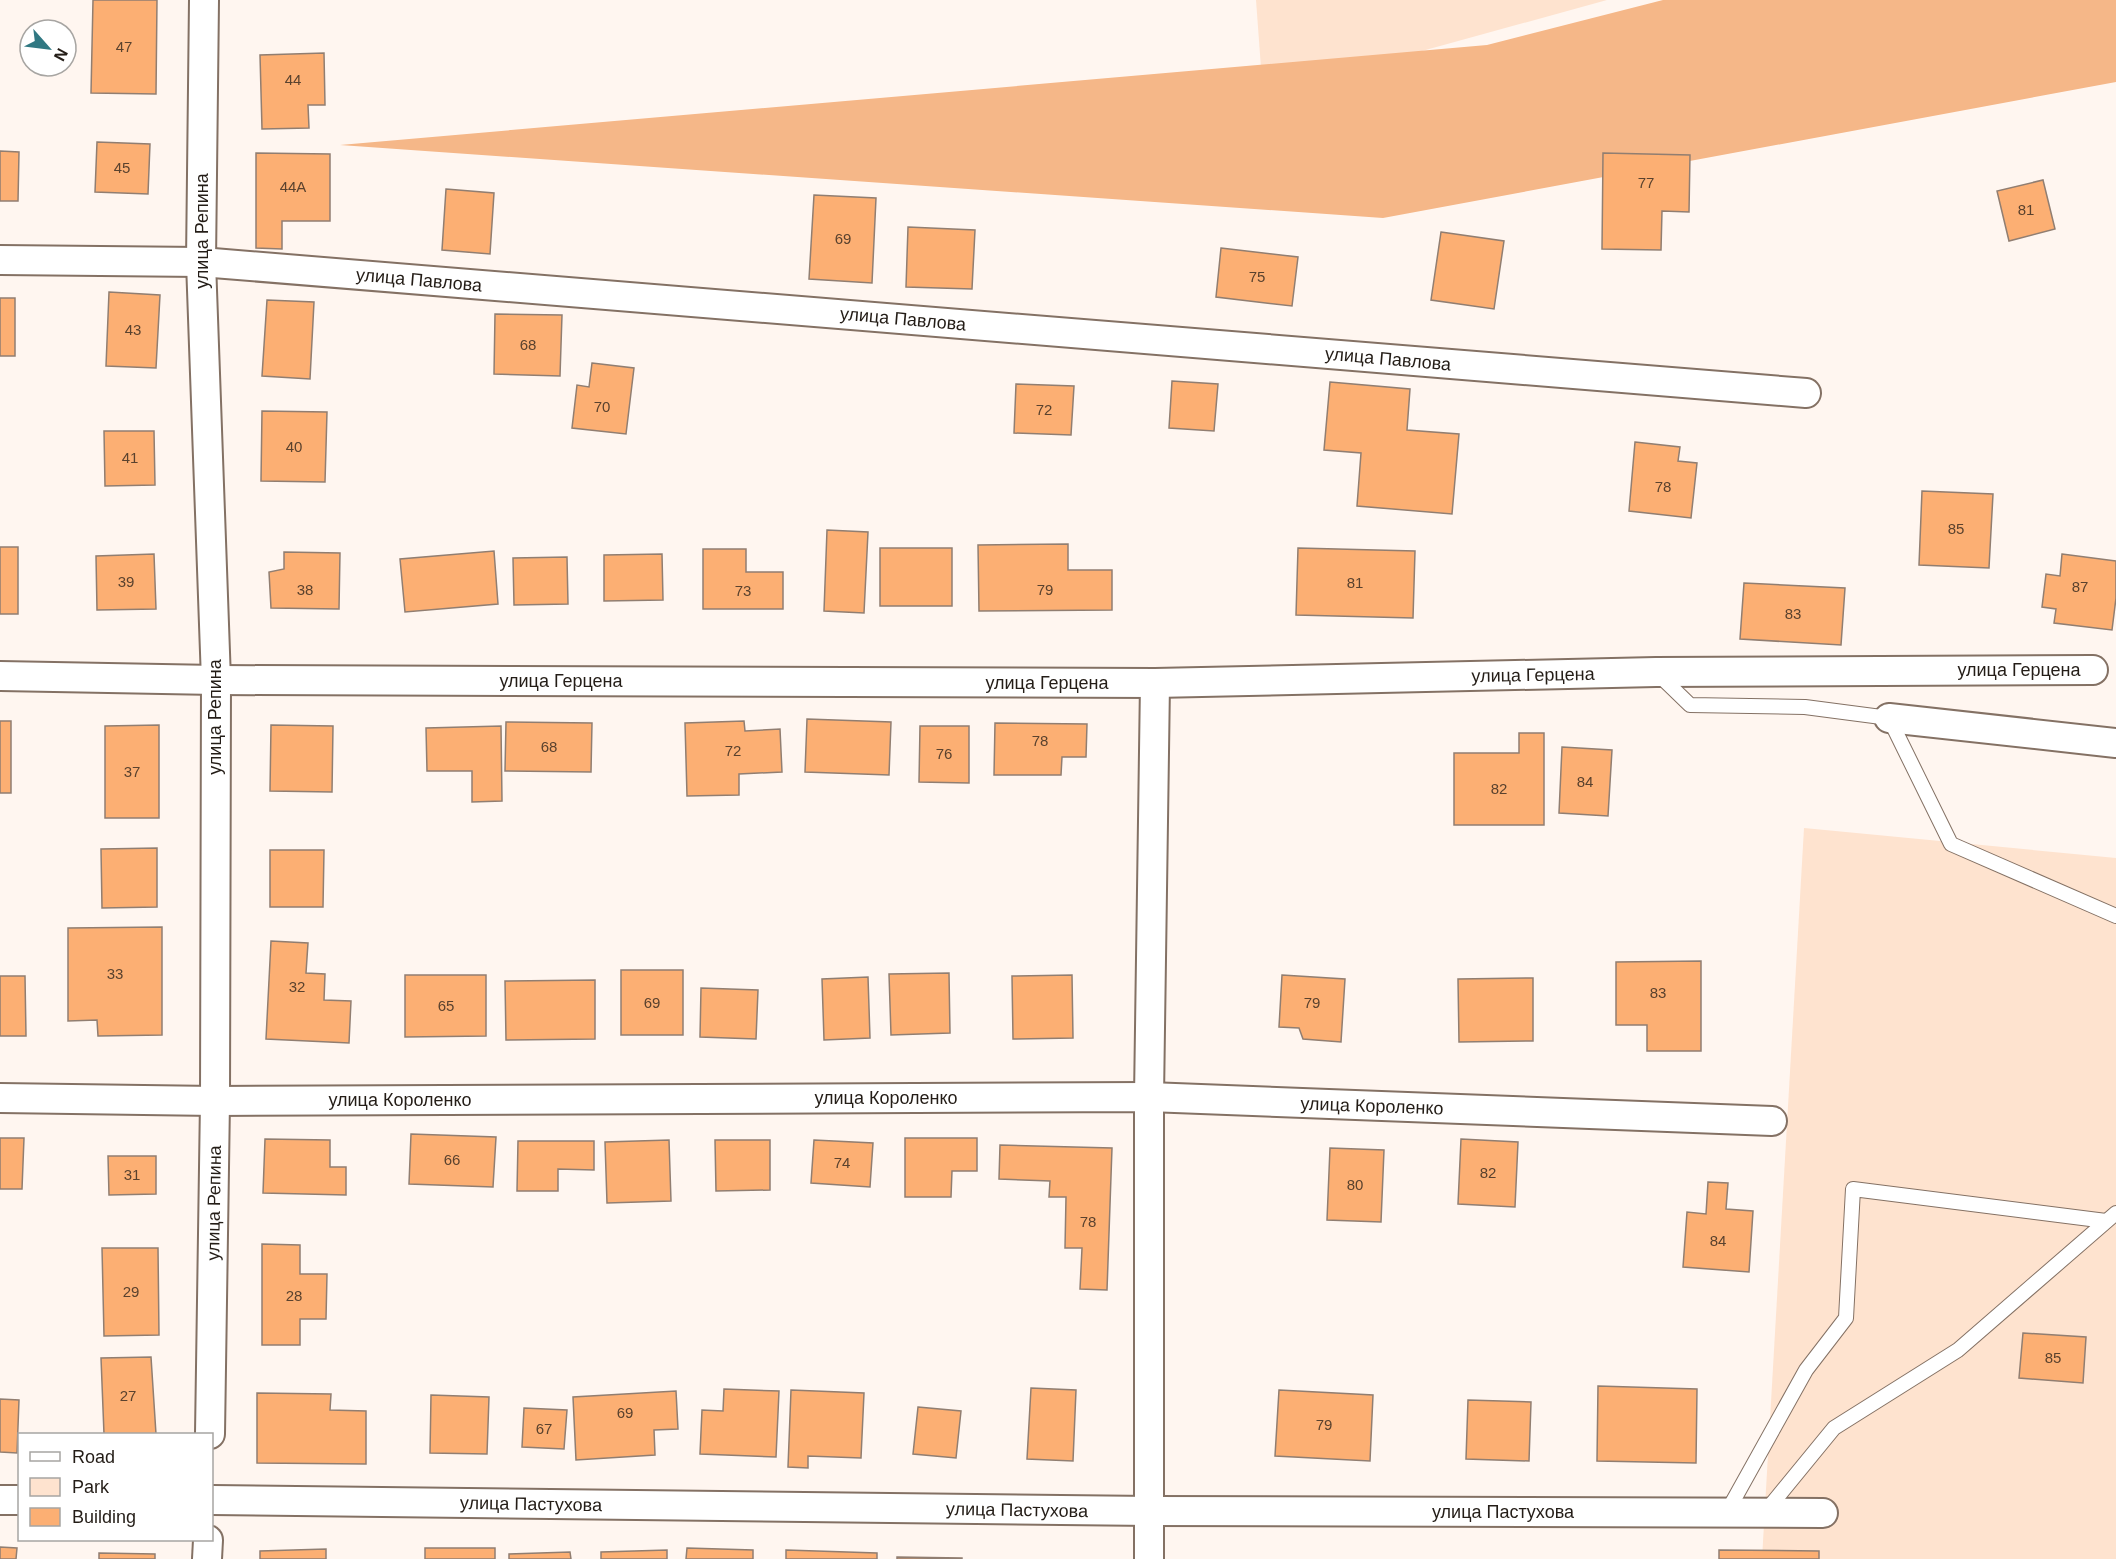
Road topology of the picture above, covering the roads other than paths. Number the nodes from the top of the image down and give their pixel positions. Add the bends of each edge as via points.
1 (204, 0) edge
2 (0, 260) edge
3 (201, 262) junction
4 (1806, 393) dead end
5 (2093, 670) dead end
6 (1656, 672) junction
7 (0, 676) edge
8 (216, 680) junction
9 (1155, 683) junction
10 (1889, 718) junction
11 (2116, 744) edge
12 (2116, 916) edge
13 (1149, 1097) junction
14 (0, 1098) edge
15 (215, 1101) junction
16 (1772, 1121) dead end
17 (2111, 1217) edge
18 (210, 1433) edge
19 (0, 1500) edge
20 (18, 1500) edge
21 (213, 1500) edge
22 (1151, 1511) junction
23 (1727, 1512) junction
24 (1765, 1513) junction
25 (1823, 1513) dead end
26 (208, 1541) edge
27 (207, 1559) edge
28 (1149, 1559) edge

1 - 3 street, улица Репина
2 - 3 street, улица Павлова
3 - 4 street, улица Павлова
3 - 8 street, улица Репина
5 - 6 street, улица Герцена
6 - 9 street, улица Герцена
6 - 10 lane via 1690,705 1805,707
7 - 8 street, улица Герцена
8 - 9 street, улица Герцена
8 - 15 street, улица Репина
9 - 13 street
10 - 11 street
10 - 12 lane via 1951,844
13 - 15 street, улица Короленко
13 - 16 street, улица Короленко
13 - 22 street
14 - 15 street, улица Короленко
15 - 18 street, улица Репина
17 - 23 lane via 1853,1189 1846,1318 1806,1370
17 - 24 lane via 1958,1350 1834,1428
19 - 20 street
21 - 22 street, улица Пастухова
22 - 23 street, улица Пастухова
22 - 28 street
23 - 24 street, улица Пастухова
24 - 25 street, улица Пастухова
26 - 27 street

